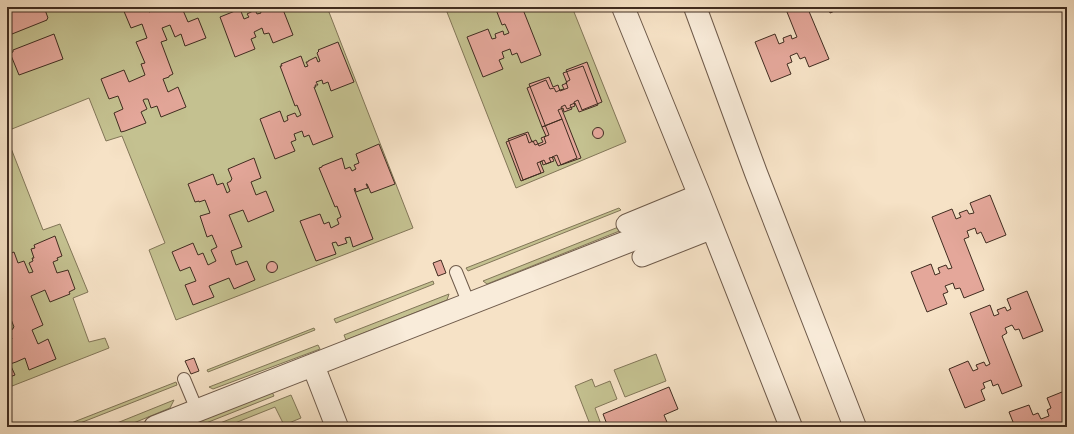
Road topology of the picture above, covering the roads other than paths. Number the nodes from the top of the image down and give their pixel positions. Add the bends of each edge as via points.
1 (623, 7) edge
2 (695, 7) edge
3 (706, 212) junction
4 (626, 224) dead end
5 (642, 257) dead end
6 (456, 272) dead end
7 (470, 304) junction
8 (313, 365) junction
9 (184, 379) dead end
10 (198, 410) junction
11 (155, 427) edge
12 (338, 427) edge
13 (791, 427) edge
14 (855, 427) edge

1 - 3 street
2 - 14 street via 756,173
3 - 4 street
3 - 5 street
3 - 7 street
3 - 13 street
6 - 7 lane
7 - 8 street
8 - 10 street
8 - 12 street
9 - 10 lane
10 - 11 street

